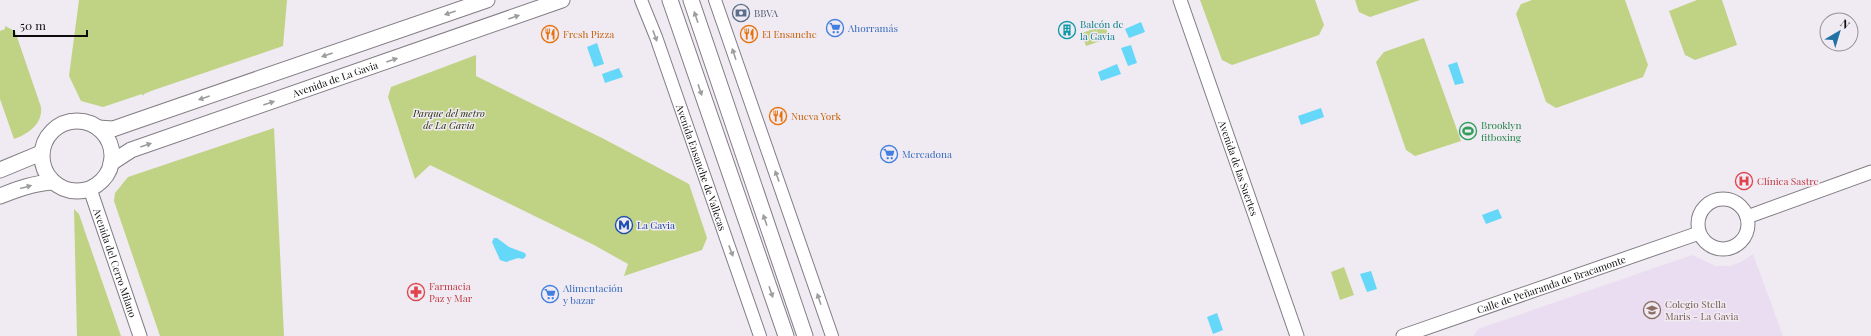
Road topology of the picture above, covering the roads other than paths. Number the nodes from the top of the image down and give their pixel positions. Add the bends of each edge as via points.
1 (487, 0) edge
2 (562, 0) edge
3 (641, 0) edge
4 (670, 0) edge
5 (691, 0) edge
6 (715, 0) edge
7 (1180, 0) edge
8 (98, 128) junction
9 (42, 153) junction
10 (111, 163) junction
11 (0, 170) edge
12 (1871, 172) edge
13 (53, 182) junction
14 (90, 189) junction
15 (0, 196) edge
16 (1747, 217) junction
17 (1699, 233) junction
18 (140, 336) edge
19 (760, 336) edge
20 (786, 336) edge
21 (805, 336) edge
22 (832, 336) edge
23 (1297, 336) edge
24 (1403, 336) edge

1 -> 8 main road via 113,129
10 -> 2 main road, Avenida de La Gavia via 131,150
3 -> 19 street, Avenida Ensanche de Vallecas
4 -> 20 main road
21 -> 5 main road
22 -> 6 street
7 - 23 main road, Avenida de las Suertes
8 - 9 main road via 78,120 66,122 55,128 46,139
8 - 10 main road via 107,137
9 - 11 main road
9 - 13 main road via 44,169
10 - 14 main road via 104,178
12 - 16 main road
13 - 14 main road via 64,189
15 -> 13 main road via 23,187
14 - 18 main road, Avenida del Cerro Milano
16 - 17 main road via 1747,234 1731,248 1718,249 1710,246
16 - 17 main road via 1739,204 1724,199 1716,200 1703,209 1699,216
17 - 24 main road, Calle de Peñaranda de Bracamonte

